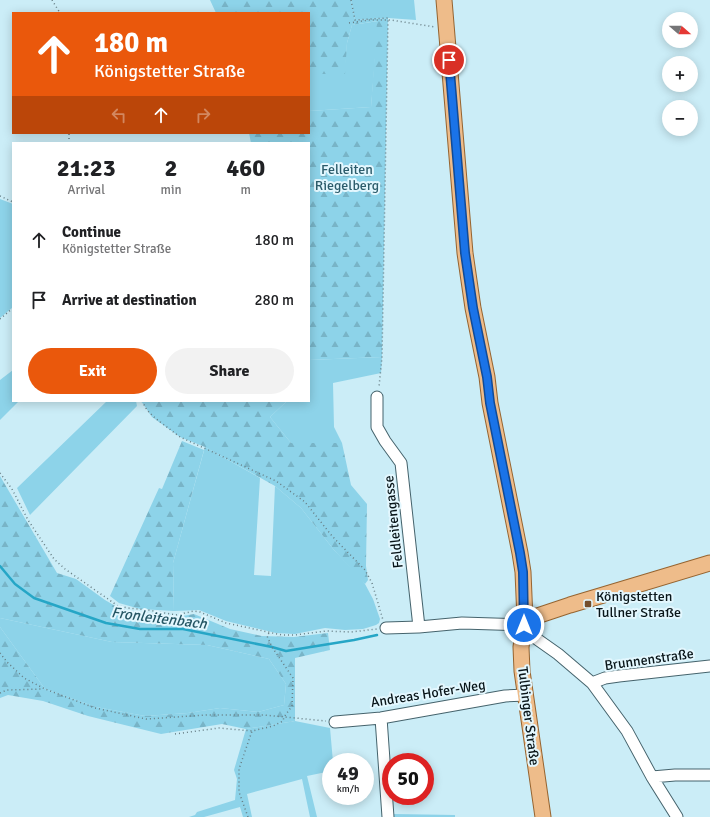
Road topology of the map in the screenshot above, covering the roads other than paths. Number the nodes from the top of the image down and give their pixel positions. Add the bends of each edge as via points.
1 (444, 0) edge
2 (377, 397) road end
3 (710, 562) edge
4 (524, 625) junction
5 (420, 627) junction
6 (386, 628) road end
7 (710, 666) edge
8 (592, 683) junction
9 (526, 695) junction
10 (381, 718) junction
11 (335, 722) road end
12 (710, 775) edge
13 (652, 776) junction
14 (388, 817) edge
15 (543, 817) edge
16 (677, 817) edge

1 - 4 main road, Tulbinger Straße via 462,217 473,308 520,553
2 - 5 street, Feldleitengasse via 377,427 401,463
3 - 4 main road via 570,605
4 - 5 street via 462,623
4 - 8 street
4 - 9 main road, Tulbinger Straße via 521,647
5 - 6 street
7 - 8 street, Brunnenstraße via 605,678
8 - 13 street via 628,731
9 - 10 street, Andreas Hofer-Weg via 477,700
9 - 15 main road, Tulbinger Straße
10 - 11 street, Andreas Hofer-Weg
10 - 14 street
12 - 13 street
13 - 16 street

